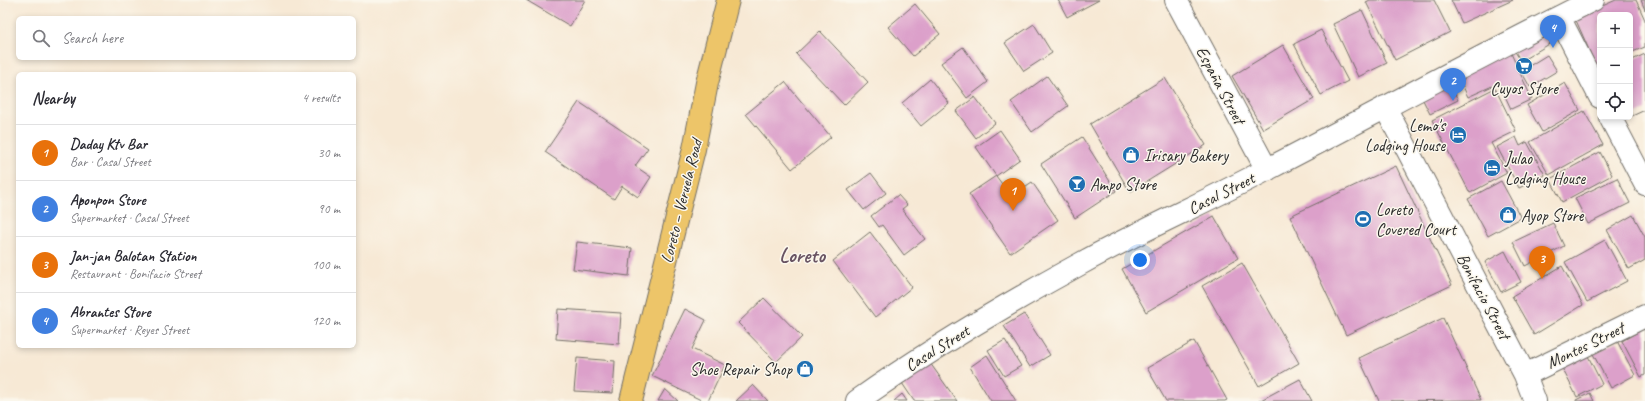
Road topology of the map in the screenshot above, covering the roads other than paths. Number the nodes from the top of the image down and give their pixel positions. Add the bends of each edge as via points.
1 (728, 0) edge
2 (1176, 0) edge
3 (1593, 0) edge
4 (1559, 17) junction
5 (1597, 91) edge
6 (1385, 107) junction
7 (1612, 120) edge
8 (1267, 170) junction
9 (1645, 184) edge
10 (1645, 316) edge
11 (1525, 375) junction
12 (631, 401) edge
13 (857, 401) edge
14 (1535, 401) edge

1 - 12 main road, Loreto – Veruela Road via 707,83 694,150
2 - 8 street, España Street
3 - 4 street, Casal Street
4 - 5 street
4 - 6 street, Casal Street
6 - 8 street, Casal Street
6 - 11 street, Bonifacio Street
7 - 9 street
8 - 13 street, Casal Street via 1074,267 968,328
10 - 11 street, Montes Street
11 - 14 street, Bonifacio Street

